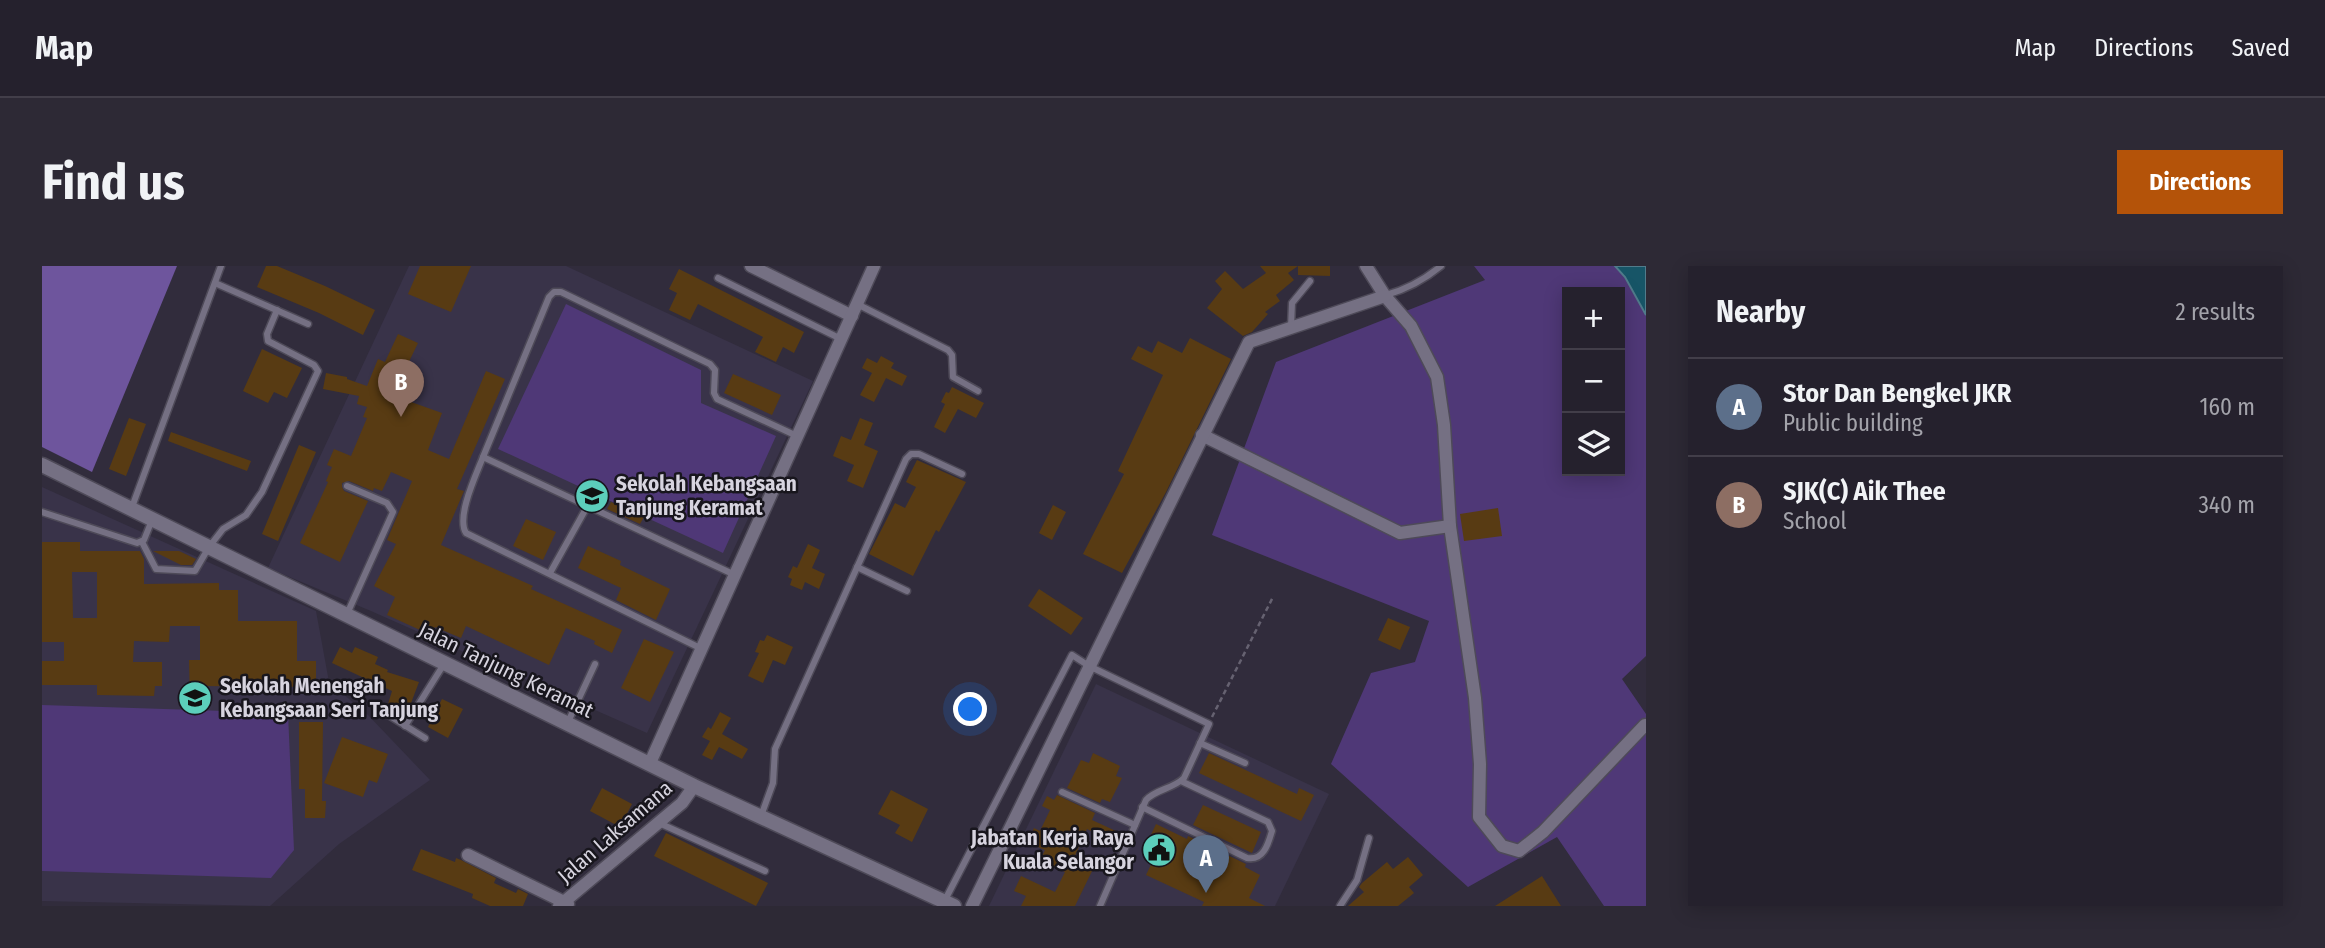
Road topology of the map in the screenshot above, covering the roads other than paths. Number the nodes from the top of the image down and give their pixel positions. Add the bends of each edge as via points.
1 (222, 266) edge
2 (751, 266) edge
3 (874, 266) edge
4 (1366, 266) edge
5 (1441, 266) edge
6 (718, 278) dead end
7 (1310, 281) dead end
8 (215, 283) junction
9 (1385, 296) junction
10 (277, 310) junction
11 (854, 310) junction
12 (308, 324) dead end
13 (1291, 327) junction
14 (841, 339) junction
15 (978, 391) dead end
16 (1202, 435) junction
17 (797, 437) junction
18 (482, 457) junction
19 (42, 465) edge
20 (962, 474) dead end
21 (347, 486) dead end
22 (588, 505) junction
23 (132, 509) junction
24 (42, 512) edge
25 (152, 520) junction
26 (1450, 526) junction
27 (142, 542) junction
28 (209, 547) junction
29 (857, 567) junction
30 (550, 573) junction
31 (735, 575) junction
32 (907, 591) dead end
33 (346, 615) junction
34 (702, 649) junction
35 (444, 664) junction
36 (595, 664) dead end
37 (1089, 666) junction
38 (382, 711) dead end
39 (567, 724) junction
40 (1646, 725) edge
41 (405, 726) junction
42 (425, 738) dead end
43 (1200, 743) junction
44 (1245, 763) dead end
45 (650, 764) junction
46 (1181, 781) junction
47 (694, 786) junction
48 (1062, 792) dead end
49 (1142, 807) junction
50 (760, 818) junction
51 (658, 822) junction
52 (1135, 825) junction
53 (1369, 838) dead end
54 (468, 855) dead end
55 (765, 871) dead end
56 (949, 903) edge
57 (565, 905) edge
58 (971, 906) edge
59 (1100, 906) edge
60 (1340, 906) edge

1 - 8 lane
2 - 11 street
3 - 11 street
4 - 9 street
5 - 9 lane via 1409,288
6 - 14 lane
7 - 13 lane via 1293,303
8 - 10 lane
8 - 23 lane
9 - 13 street
9 - 26 street via 1411,326 1437,377
10 - 12 lane
10 - 28 lane via 268,341 314,365 318,375 262,492 246,515 227,525
11 - 14 street
11 - 15 lane via 948,350 953,377
13 - 16 street via 1249,342
14 - 17 street
16 - 26 street via 1400,533
16 - 37 street
17 - 18 lane via 717,399 715,370 710,364 558,291 549,297
17 - 31 street
18 - 22 lane
18 - 30 lane via 463,529
19 - 23 street, Jalan Tanjung Keramat
20 - 29 lane via 919,454 909,456
21 - 33 lane via 387,503 393,512
22 - 30 lane
22 - 31 lane
23 - 25 street, Jalan Tanjung Keramat
24 - 27 lane
25 - 27 lane
25 - 28 street, Jalan Tanjung Keramat
26 - 40 street via 1475,698 1479,817 1502,846 1519,851 1543,832
27 - 28 lane via 159,570 195,571
28 - 33 street, Jalan Tanjung Keramat
29 - 32 lane
29 - 50 lane via 775,749 773,782
30 - 34 lane
31 - 34 street
33 - 35 street, Jalan Tanjung Keramat
34 - 45 street
35 - 39 street, Jalan Tanjung Keramat
35 - 41 lane
36 - 39 lane
37 - 43 lane via 1209,723
37 - 56 lane via 1072,655
37 - 58 street
38 - 41 lane
39 - 45 street, Jalan Tanjung Keramat
41 - 42 lane
43 - 44 lane
43 - 46 lane
45 - 47 street, Jalan Tanjung Keramat
46 - 49 lane via 1151,795
46 - 49 lane via 1268,822 1272,831 1262,855 1247,858
47 - 50 street, Jalan Tanjung Keramat
47 - 51 street, Jalan Laksamana via 682,803
48 - 52 lane
49 - 52 lane
50 - 56 street, Jalan Tanjung Keramat
51 - 55 lane
51 - 57 street, Jalan Laksamana
52 - 59 lane
53 - 60 lane via 1357,880
54 - 57 street

